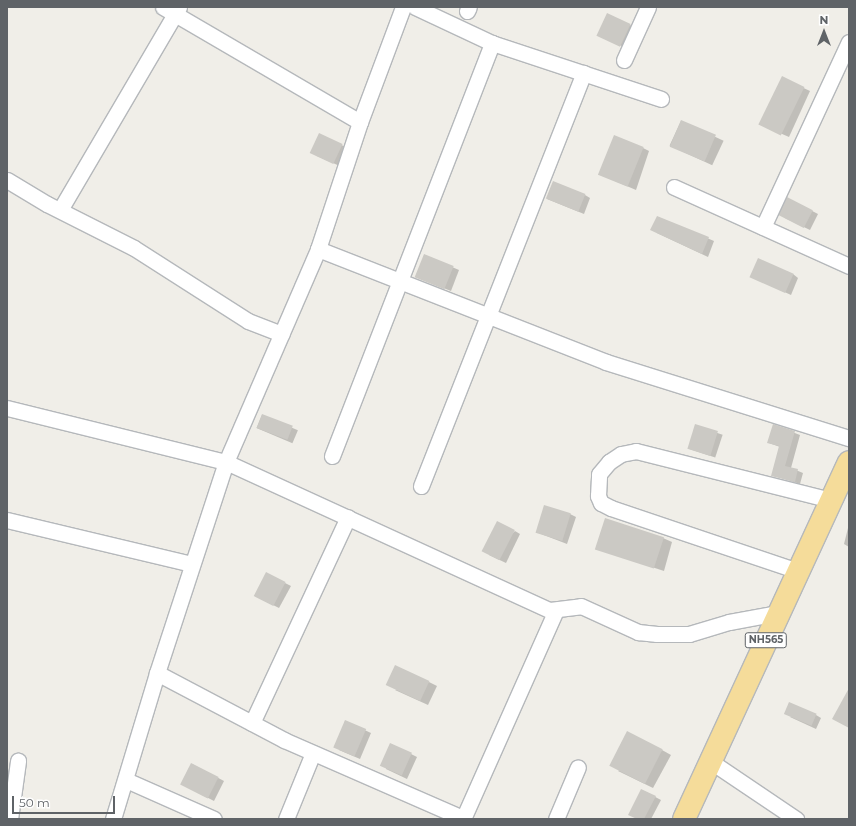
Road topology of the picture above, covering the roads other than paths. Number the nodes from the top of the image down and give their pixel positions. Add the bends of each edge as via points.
1 (403, 7) edge
2 (415, 7) edge
3 (648, 7) edge
4 (172, 9) edge
5 (849, 42) edge
6 (492, 43) junction
7 (624, 60) dead end
8 (584, 73) junction
9 (660, 99) dead end
10 (360, 122) junction
11 (7, 180) edge
12 (674, 187) dead end
13 (60, 210) junction
14 (763, 227) junction
15 (318, 248) junction
16 (849, 266) edge
17 (401, 281) junction
18 (489, 316) junction
19 (282, 334) junction
20 (7, 408) edge
21 (849, 438) edge
22 (332, 456) dead end
23 (226, 462) junction
24 (849, 462) edge
25 (421, 486) dead end
26 (831, 500) junction
27 (348, 517) junction
28 (7, 520) edge
29 (192, 564) junction
30 (798, 571) junction
31 (556, 610) junction
32 (778, 613) junction
33 (157, 673) junction
34 (252, 723) junction
35 (313, 753) junction
36 (18, 761) dead end
37 (710, 761) junction
38 (578, 767) dead end
39 (126, 780) junction
40 (10, 819) edge
41 (113, 819) edge
42 (214, 819) edge
43 (286, 819) edge
44 (464, 819) edge
45 (556, 819) edge
46 (684, 819) edge
47 (796, 819) edge

1 - 10 street
2 - 6 street
3 - 7 street
4 - 10 street
4 - 13 street
5 - 14 street
6 - 8 street
6 - 17 street
8 - 9 street
8 - 18 street
10 - 15 street
11 - 13 street
12 - 14 street
13 - 19 street via 134,248 248,320
14 - 16 street
15 - 17 street
15 - 19 street
17 - 18 street
17 - 22 street
18 - 21 street via 606,362
18 - 25 street
19 - 23 street
20 - 23 street
23 - 27 street
23 - 29 street
24 - 26 highway, NH565
26 - 30 highway, NH565
26 - 30 street via 636,451 621,454 609,462 599,474 598,496 601,503 611,508
27 - 31 street via 543,608
27 - 34 street
28 - 29 street
29 - 33 street
30 - 32 highway, NH565
31 - 32 street via 581,606 638,632 657,634 689,634 729,622
31 - 44 street
32 - 37 highway, NH565
33 - 34 street
33 - 39 street
34 - 35 street
35 - 43 street
35 - 44 street
36 - 40 street
37 - 46 highway, NH565
37 - 47 street
38 - 45 street
39 - 41 street
39 - 42 street

